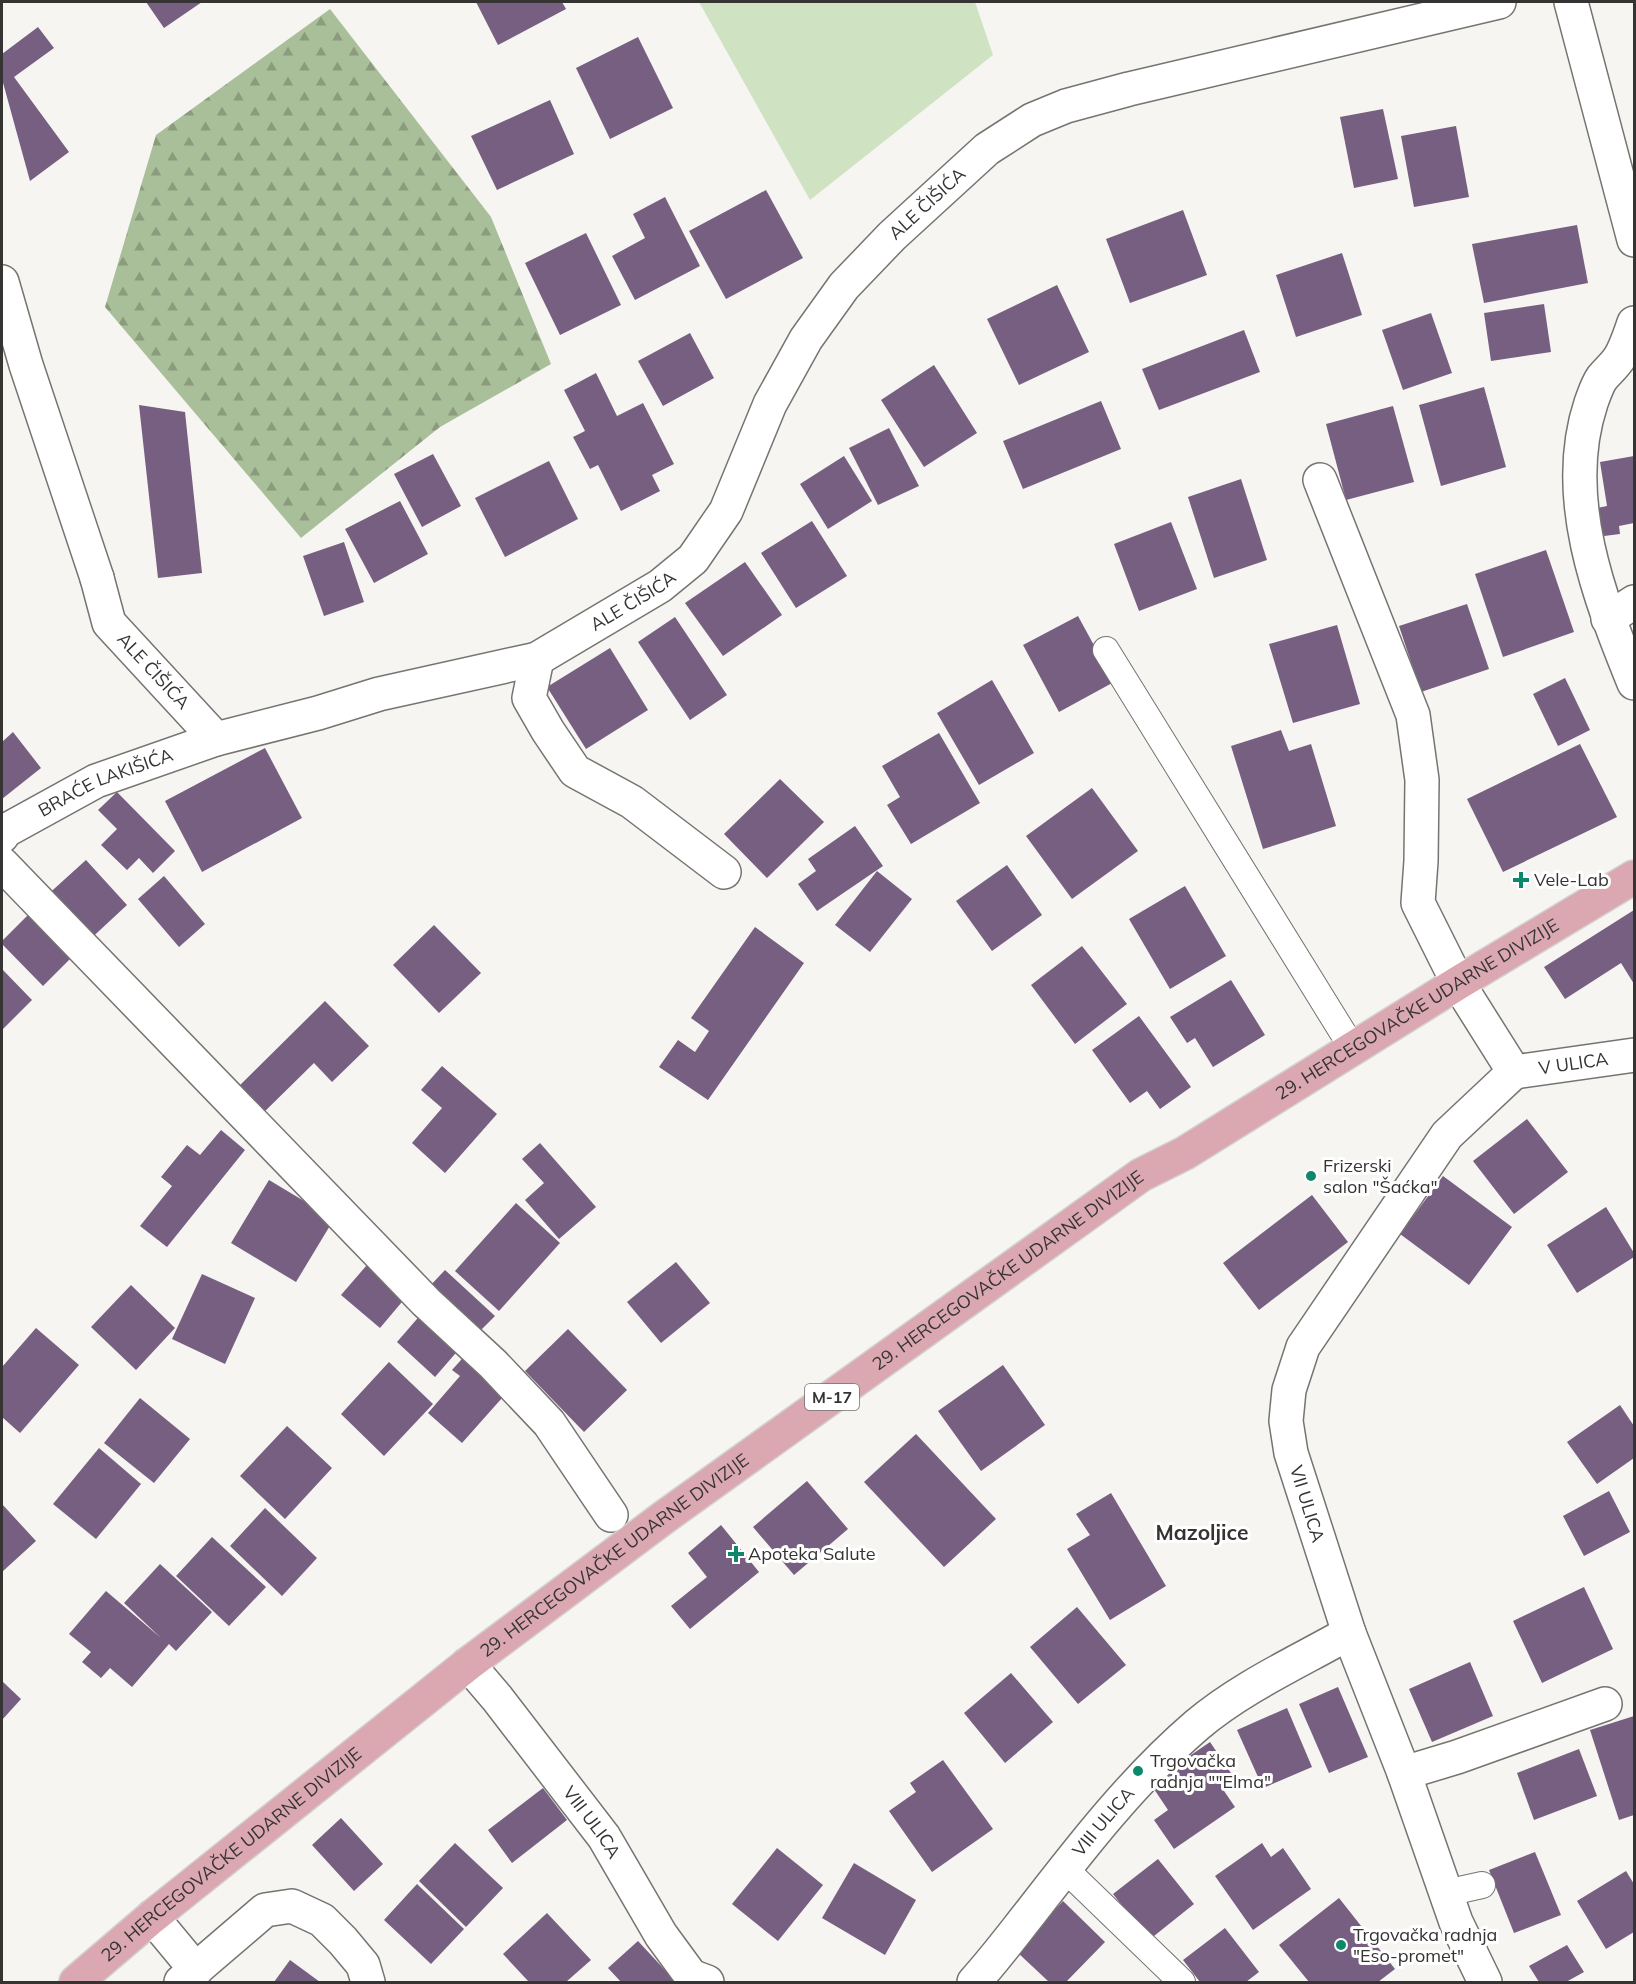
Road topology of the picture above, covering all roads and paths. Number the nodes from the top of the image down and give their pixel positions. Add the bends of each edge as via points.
1 (1499, 2) edge
2 (1571, 2) edge
3 (1635, 240) edge
4 (2, 282) edge
5 (1635, 323) edge
6 (1320, 480) dead end
7 (1621, 610) edge
8 (1106, 650) dead end
9 (537, 659) junction
10 (1635, 683) edge
11 (216, 739) junction
12 (2, 836) edge
13 (2, 864) edge
14 (724, 872) dead end
15 (1635, 877) edge
16 (1458, 983) junction
17 (1353, 1049) junction
18 (1635, 1055) edge
19 (1514, 1072) junction
20 (611, 1515) dead end
21 (1349, 1633) junction
22 (468, 1664) junction
23 (1605, 1704) dead end
24 (1404, 1773) junction
25 (1065, 1869) junction
26 (1482, 1885) dead end
27 (1446, 1893) junction
28 (152, 1917) junction
29 (188, 1976) edge
30 (76, 1983) edge
31 (368, 1983) edge
32 (707, 1983) edge
33 (974, 1983) edge
34 (1182, 1983) edge
35 (1485, 1983) edge

1 - 9 street, ALE ČIŠIĆA via 1066,106 1032,120 987,150 892,236 844,286 806,339 771,404 726,511 693,559 660,586
2 - 3 street
4 - 11 street, ALE ČIŠIĆA via 109,622
5 - 7 street via 1621,356 1601,380 1591,404 1582,438 1579,476 1585,535
6 - 16 street via 1413,715 1422,780 1418,903
7 - 10 street
8 - 17 lane
9 - 11 street, ALE ČIŠIĆA via 379,694
9 - 14 street via 529,698 576,771 632,802
11 - 12 street, BRAĆE LAKIŠIĆA via 96,781
13 - 20 street via 426,1302 494,1364 549,1423
15 - 16 main road, 29. HERCEGOVAČKE UDARNE DIVIZIJE / M-17
16 - 17 main road, 29. HERCEGOVAČKE UDARNE DIVIZIJE / M-17
16 - 19 street
17 - 22 main road, 29. HERCEGOVAČKE UDARNE DIVIZIJE / M-17 via 1185,1153 1141,1175 663,1518
18 - 19 street, V ULICA
19 - 21 street, VII ULICA via 1447,1135 1303,1347 1289,1390 1286,1421 1291,1453
21 - 24 street, VII ULICA
21 - 25 street, VIII ULICA via 1236,1697 1199,1724 1137,1783
22 - 28 main road, 29. HERCEGOVAČKE UDARNE DIVIZIJE / M-17
22 - 32 street, VIII ULICA via 604,1837 691,1977
23 - 24 street
24 - 27 street, VII ULICA
25 - 33 street, VIII ULICA
25 - 34 lane
26 - 27 lane
27 - 35 street, VII ULICA
28 - 29 street
28 - 30 main road, 29. HERCEGOVAČKE UDARNE DIVIZIJE / M-17
29 - 31 street via 265,1910 292,1906 322,1920 343,1941 363,1965

